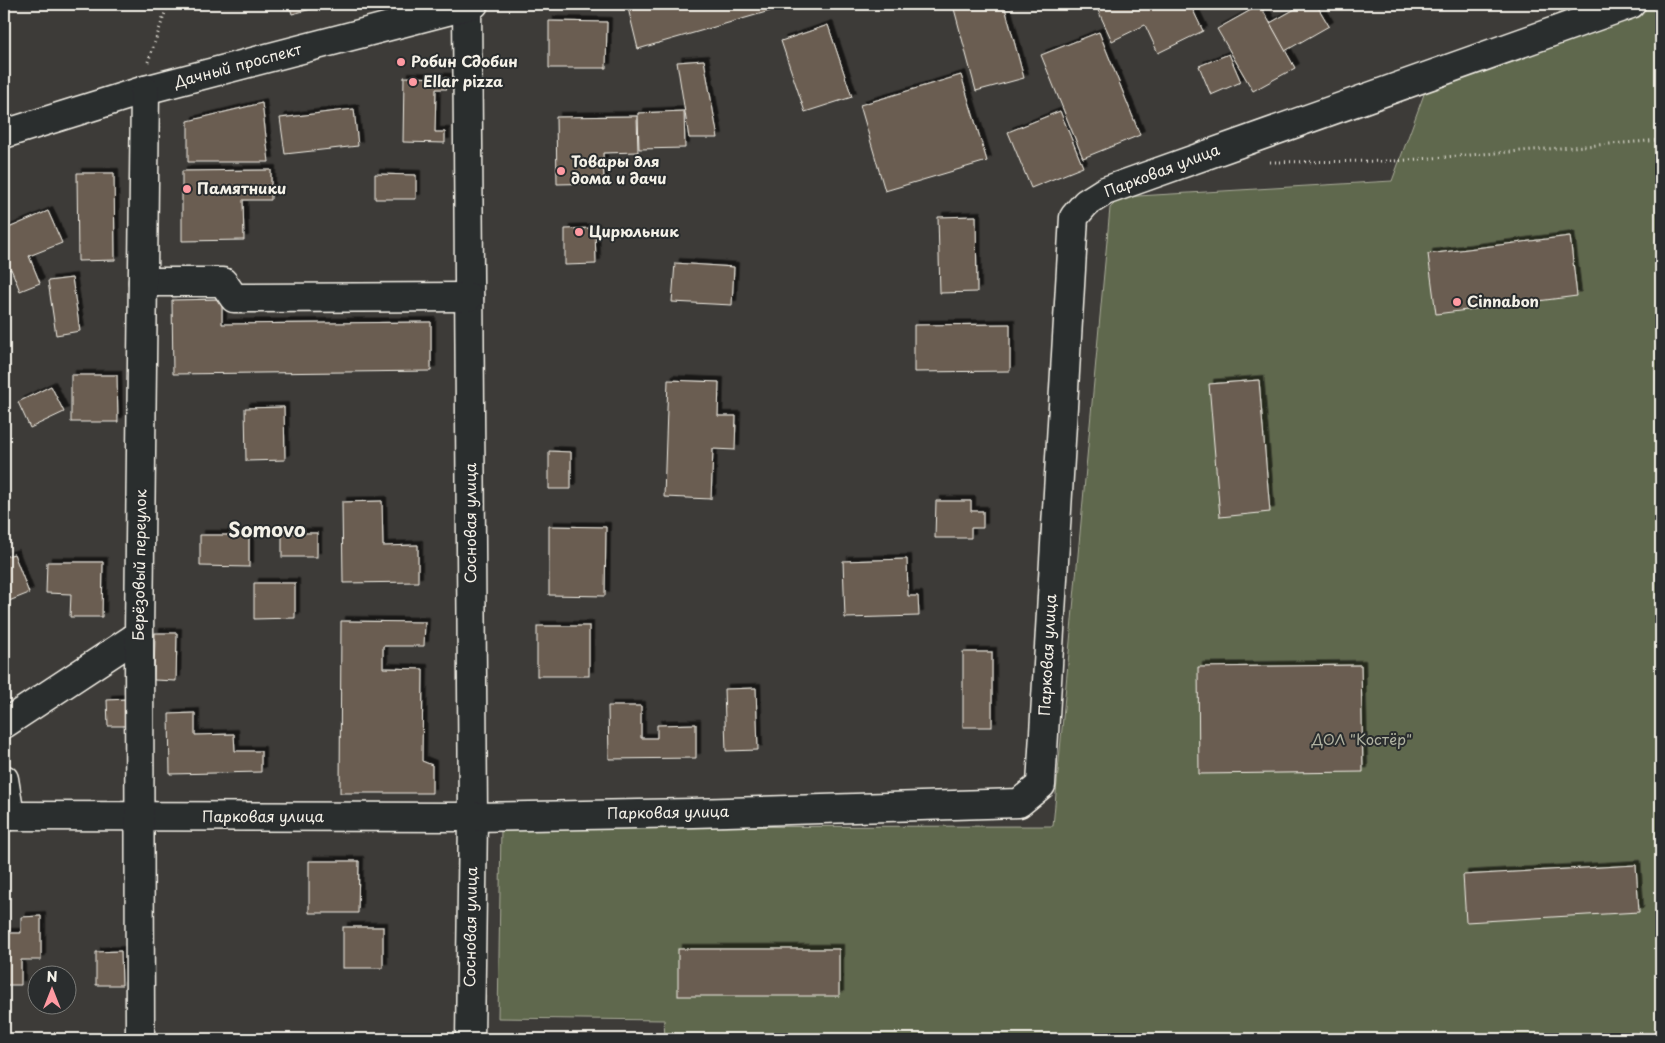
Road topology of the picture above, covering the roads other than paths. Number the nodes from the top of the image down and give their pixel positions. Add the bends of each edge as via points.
1 (1631, 4) edge
2 (471, 5) edge
3 (145, 90) junction
4 (4, 134) edge
5 (143, 282) junction
6 (469, 297) junction
7 (139, 635) junction
8 (4, 724) edge
9 (4, 779) edge
10 (7, 816) edge
11 (139, 817) junction
12 (473, 817) junction
13 (140, 1039) edge
14 (470, 1039) edge

1 - 12 street, Парковая улица via 1106,191 1086,203 1074,217 1041,785 1019,802
2 - 3 street, Дачный проспект
2 - 6 street, Сосновая улица
3 - 4 street, Дачный проспект
3 - 5 street, Берёзовый переулок
5 - 6 street via 223,282 234,298
5 - 7 street, Берёзовый переулок
6 - 12 street, Сосновая улица
7 - 8 street
7 - 11 street, Берёзовый переулок
9 - 10 street
10 - 11 street, Парковая улица
11 - 12 street, Парковая улица
11 - 13 street, Берёзовый переулок
12 - 14 street, Сосновая улица

